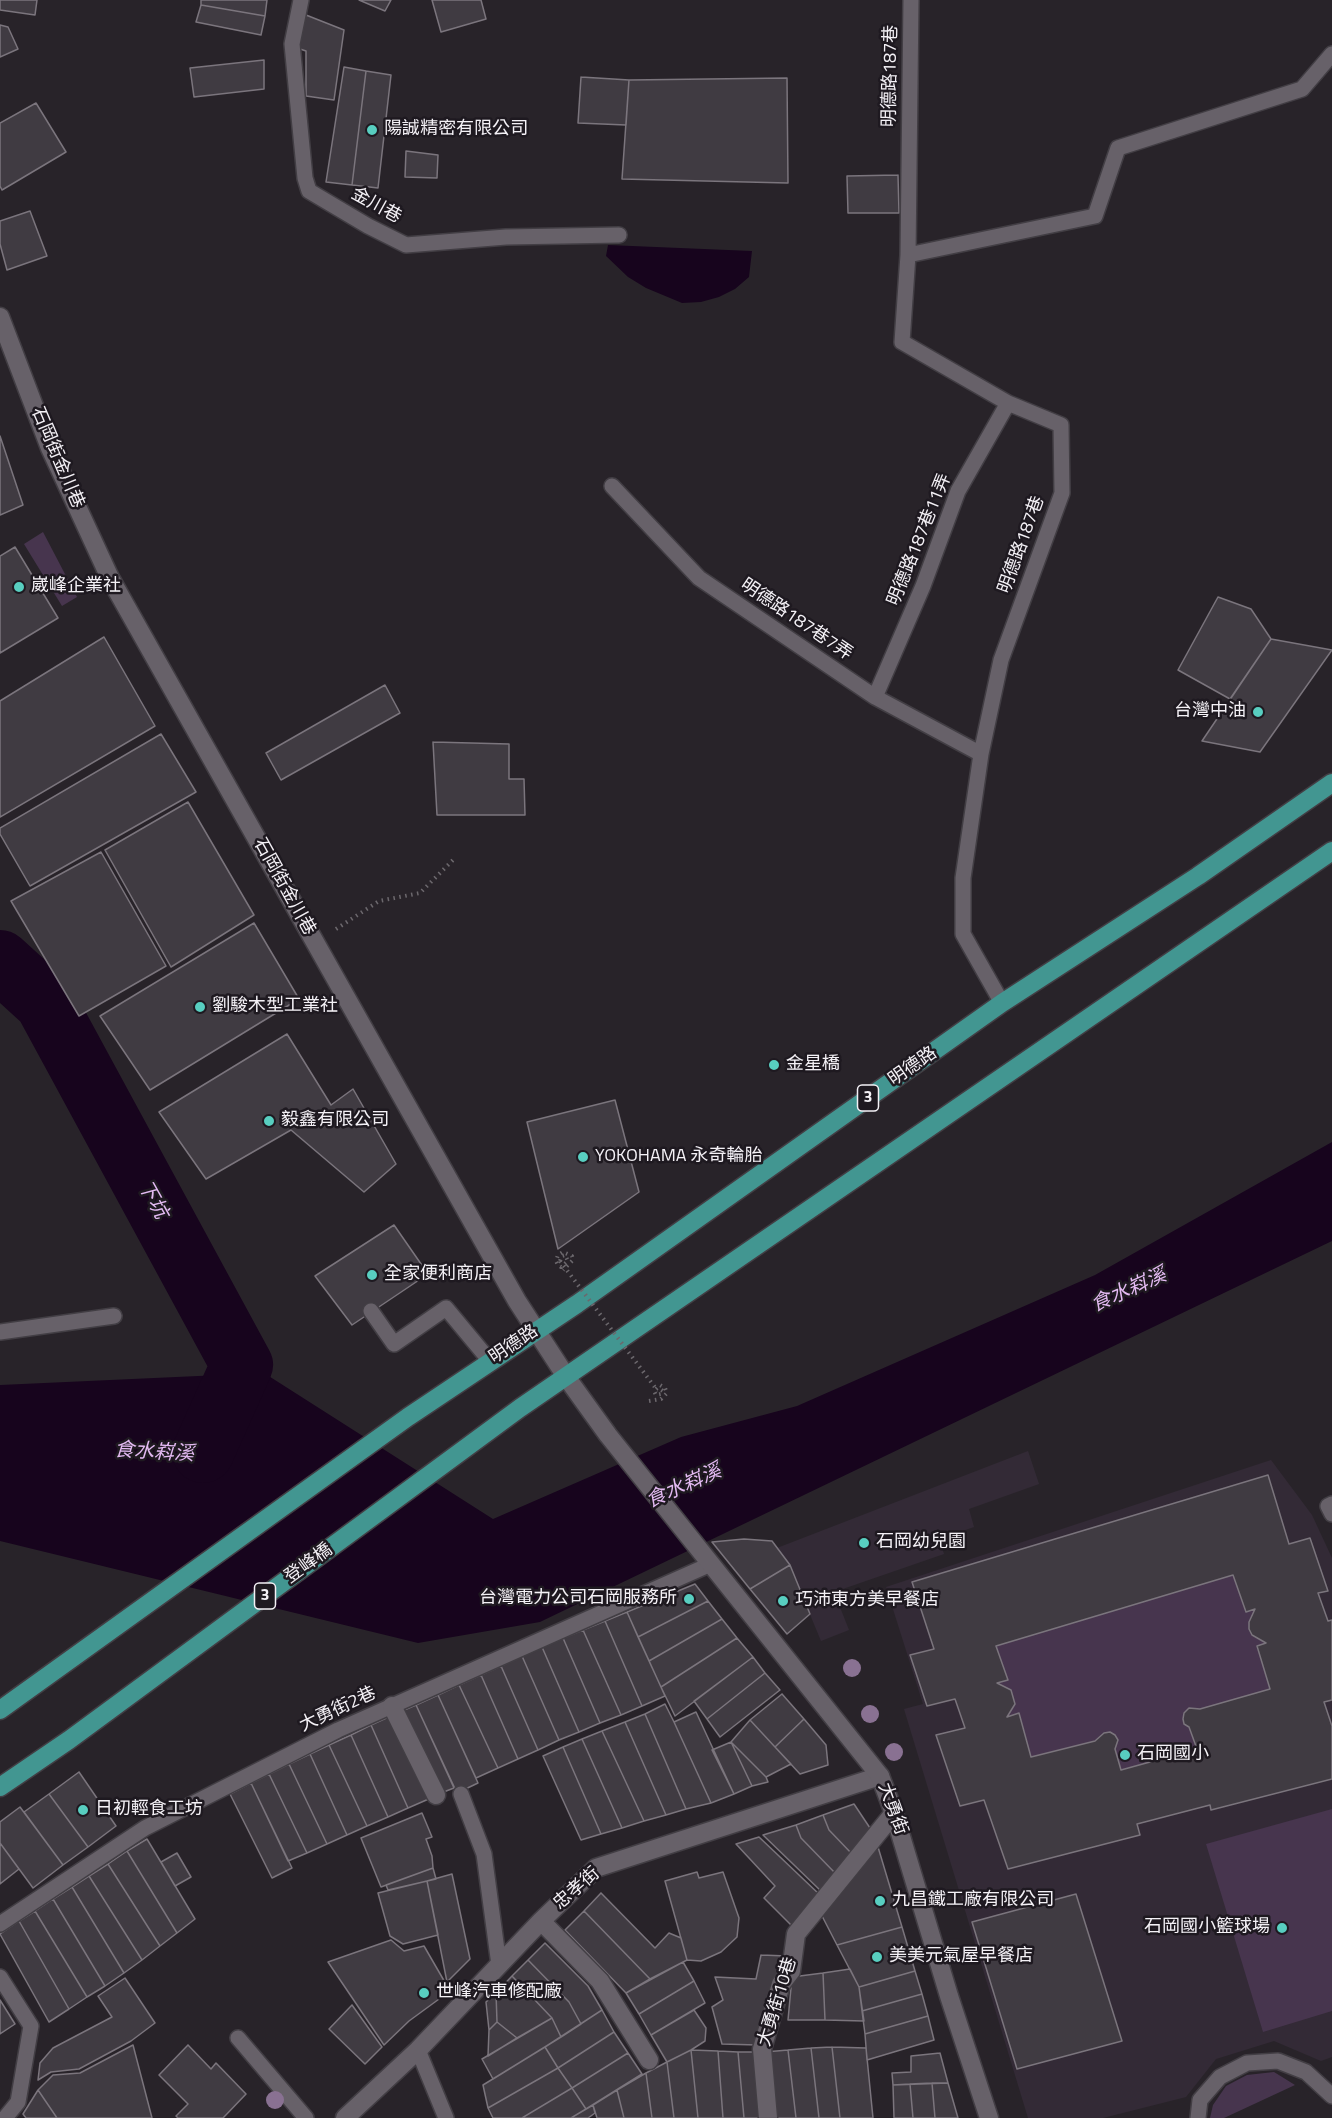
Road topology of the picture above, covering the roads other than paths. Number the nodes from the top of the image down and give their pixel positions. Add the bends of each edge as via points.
1 (301, 0) edge
2 (911, 0) edge
3 (1332, 54) edge
4 (619, 235) dead end
5 (908, 255) junction
6 (0, 317) edge
7 (1008, 402) junction
8 (612, 486) dead end
9 (875, 697) junction
10 (981, 754) junction
11 (1332, 783) edge
12 (1332, 851) edge
13 (1002, 1003) junction
14 (371, 1311) dead end
15 (114, 1316) dead end
16 (535, 1331) junction
17 (0, 1332) edge
18 (490, 1361) junction
19 (567, 1378) junction
20 (1332, 1504) edge
21 (1332, 1514) edge
22 (705, 1557) junction
23 (392, 1706) junction
24 (0, 1710) edge
25 (880, 1776) junction
26 (0, 1786) edge
27 (461, 1794) dead end
28 (436, 1795) dead end
29 (894, 1813) junction
30 (541, 1921) junction
31 (0, 1924) edge
32 (499, 1965) junction
33 (0, 1977) edge
34 (238, 2038) dead end
35 (418, 2050) junction
36 (649, 2060) dead end
37 (1332, 2096) edge
38 (5, 2118) edge
39 (306, 2118) edge
40 (345, 2118) edge
41 (446, 2118) edge
42 (768, 2118) edge
43 (989, 2118) edge
44 (1198, 2118) edge

1 - 4 lane, 金川巷 via 292,44 309,191 406,245 506,237
2 - 5 lane, 明德路187巷
3 - 5 lane via 1302,89 1118,148 1095,216
5 - 7 lane, 明德路187巷 via 902,342
6 - 16 street, 石岡街金川巷 via 50,447 110,578
7 - 9 lane, 明德路187巷11弄 via 958,491 923,586
7 - 10 lane, 明德路187巷 via 1060,425 1062,493 1001,660
8 - 9 lane, 明德路187巷7弄 via 699,578
9 - 10 lane, 明德路187巷7弄
10 - 13 lane, 明德路187巷 via 963,878 963,934
11 - 13 main road, 明德路 / 3 via 1198,876
12 - 19 main road, 3
13 - 16 main road, 明德路 / 3
14 - 18 lane via 394,1344 446,1308
15 - 17 lane
16 - 18 main road, 明德路 / 3
16 - 19 street, 石岡街金川巷
18 - 24 main road, 明德路 / 3
19 - 22 street, 石岡街金川巷
19 - 26 main road, 登峰橋 / 3 via 520,1408 69,1740
20 - 21 lane via 1328,1506
22 - 23 lane, 大勇街2巷
22 - 25 street, 大勇街
23 - 28 street
23 - 31 lane, 大勇街2巷 via 145,1828
25 - 29 street, 大勇街
25 - 30 street, 忠孝街 via 596,1868
27 - 32 lane via 484,1854
29 - 42 street, 大勇街10巷 via 796,1934 791,1971 781,1984 762,2049
29 - 43 street, 大勇街
30 - 32 street, 忠孝街
30 - 36 street via 600,1982
32 - 35 street, 忠孝街
33 - 38 lane via 31,2026 18,2102
34 - 39 lane
35 - 40 street, 忠孝街
35 - 41 lane
37 - 44 lane via 1306,2072 1278,2061 1247,2063 1220,2077 1200,2100

